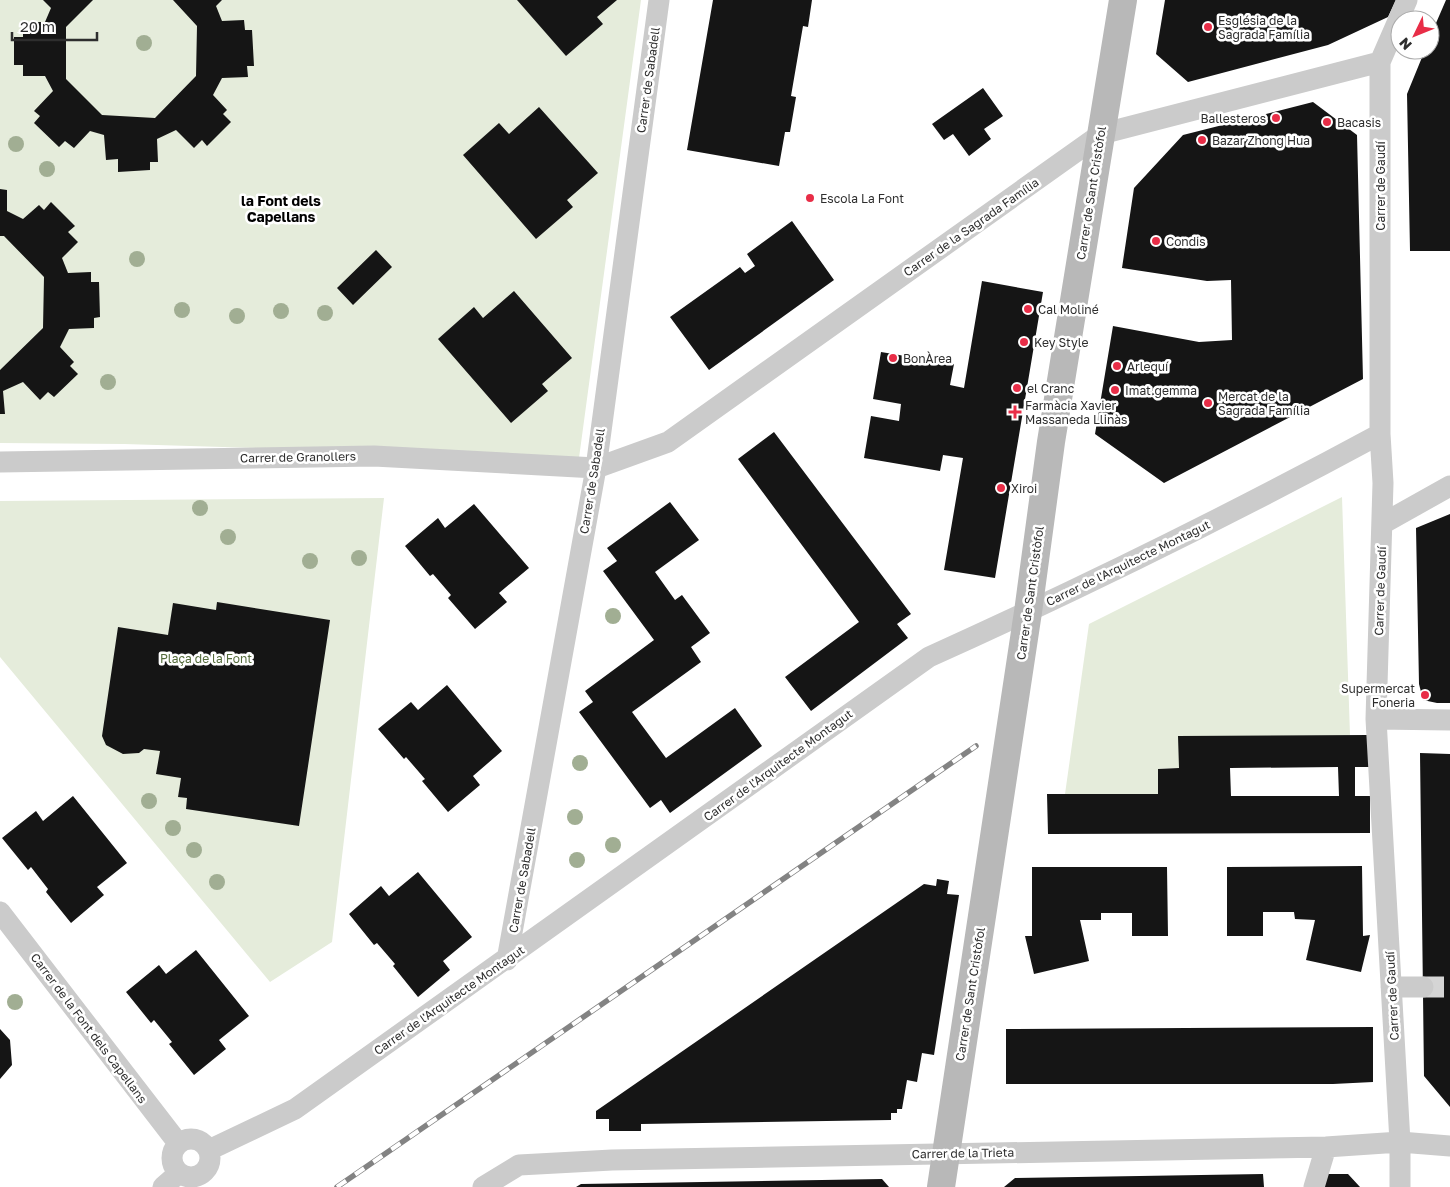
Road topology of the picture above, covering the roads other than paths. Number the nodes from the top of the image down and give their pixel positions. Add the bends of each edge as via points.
1 (659, 0) edge
2 (1123, 0) edge
3 (1407, 0) edge
4 (1380, 62) junction
5 (1101, 134) junction
6 (1380, 434) junction
7 (0, 462) edge
8 (596, 468) junction
9 (1450, 486) edge
10 (1382, 524) junction
11 (1028, 612) junction
12 (1376, 719) junction
13 (1450, 720) edge
14 (0, 912) edge
15 (507, 960) junction
16 (1391, 987) junction
17 (1423, 987) tunnel mouth
18 (1400, 1142) junction
19 (178, 1143) junction
20 (1450, 1146) edge
21 (1326, 1147) junction
22 (209, 1150) junction
23 (946, 1153) junction
24 (519, 1165) junction
25 (185, 1181) edge
26 (483, 1187) edge
27 (515, 1187) edge
28 (941, 1187) edge
29 (1314, 1187) edge
30 (1400, 1187) edge

1 - 8 street, Carrer de Sabadell
2 - 5 street, Carrer de Sant Cristòfol
3 - 4 street, Carrer de Gaudí
4 - 5 street, Carrer de la Sagrada Família
4 - 6 street, Carrer de Gaudí
5 - 8 street, Carrer de la Sagrada Família via 668,442
5 - 11 street, Carrer de Sant Cristòfol via 1051,442
6 - 10 street, Carrer de Gaudí
6 - 11 street, Carrer de l'Arquitecte Montagut via 1273,492
7 - 8 street, Carrer de Granollers via 374,456
8 - 15 street, Carrer de Sabadell
9 - 10 street
10 - 12 street, Carrer de Gaudí
11 - 15 street, Carrer de l'Arquitecte Montagut via 928,657
11 - 23 street, Carrer de Sant Cristòfol
12 - 13 street
12 - 16 street, Carrer de Gaudí
14 - 19 street, Carrer de la Font dels Capellans
15 - 22 street, Carrer de l'Arquitecte Montagut via 295,1109
16 - 17 street
16 - 18 street, Carrer de Gaudí
18 - 20 street, Carrer de la Trieta
18 - 21 street, Carrer de la Trieta
18 - 30 street, Carrer de Gaudí
19 - 22 street via 188,1138 195,1139
19 - 25 street via 172,1156 174,1167
21 - 23 street, Carrer de la Trieta
21 - 29 street
22 - 25 street via 209,1165 205,1171
23 - 24 street, Carrer de la Trieta
23 - 28 street, Carrer de Sant Cristòfol
24 - 26 street, Carrer de la Trieta
24 - 27 street

